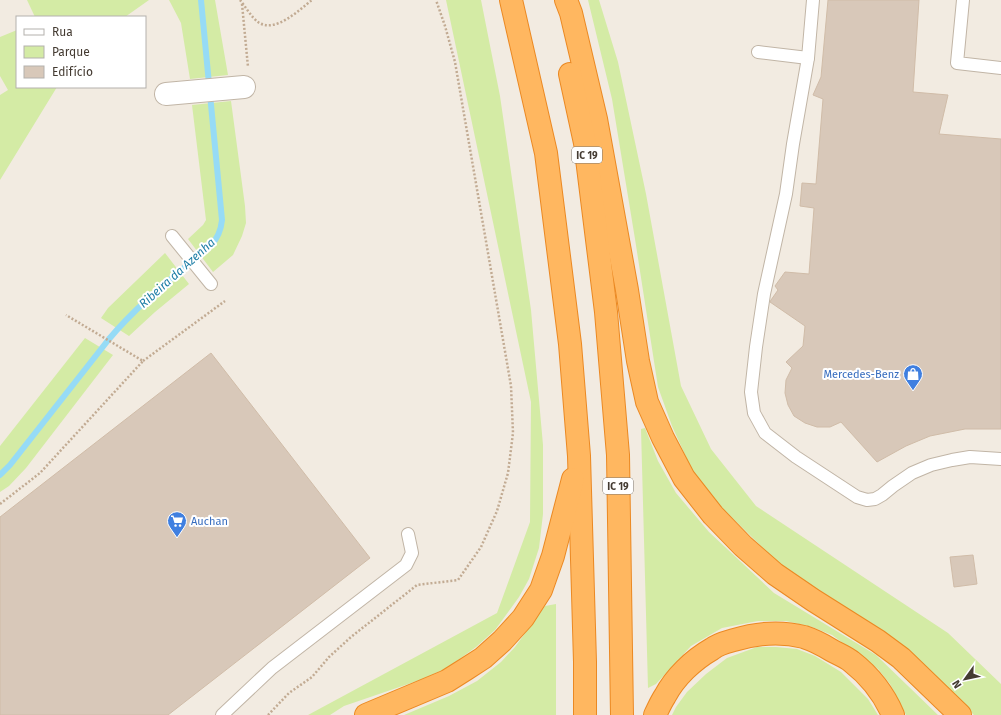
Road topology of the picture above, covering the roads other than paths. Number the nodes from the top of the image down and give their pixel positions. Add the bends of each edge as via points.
1 (511, 0) edge
2 (554, 0) edge
3 (566, 0) edge
4 (813, 0) edge
5 (963, 0) edge
6 (758, 52) dead end
7 (808, 58) junction
8 (1001, 68) edge
9 (246, 78) road end
10 (173, 94) dead end
11 (172, 236) dead end
12 (211, 284) dead end
13 (579, 456) junction
14 (1001, 459) edge
15 (408, 534) dead end
16 (222, 715) edge
17 (366, 715) edge
18 (585, 715) edge
19 (622, 715) edge
20 (656, 715) edge
21 (893, 715) edge
22 (960, 715) edge

1 - 13 highway via 546,152 570,344
2 - 19 highway, IC 19 via 585,143 606,312 618,455
3 - 22 highway via 596,119 647,402 684,478 713,515 775,574 878,640 901,658
4 - 7 lane
5 - 8 lane via 957,63
6 - 7 lane
7 - 14 lane via 786,194 764,294 751,392 754,413 765,433 796,457 857,497 866,500 875,499 912,473 930,465 970,457
9 - 10 street
11 - 12 lane
13 - 17 highway via 541,590 523,618 502,641 466,670 447,681
13 - 18 highway
15 - 16 lane via 412,553 406,565 272,668
20 - 21 highway via 674,682 700,656 713,647 746,636 764,634 804,638 851,661 881,693

